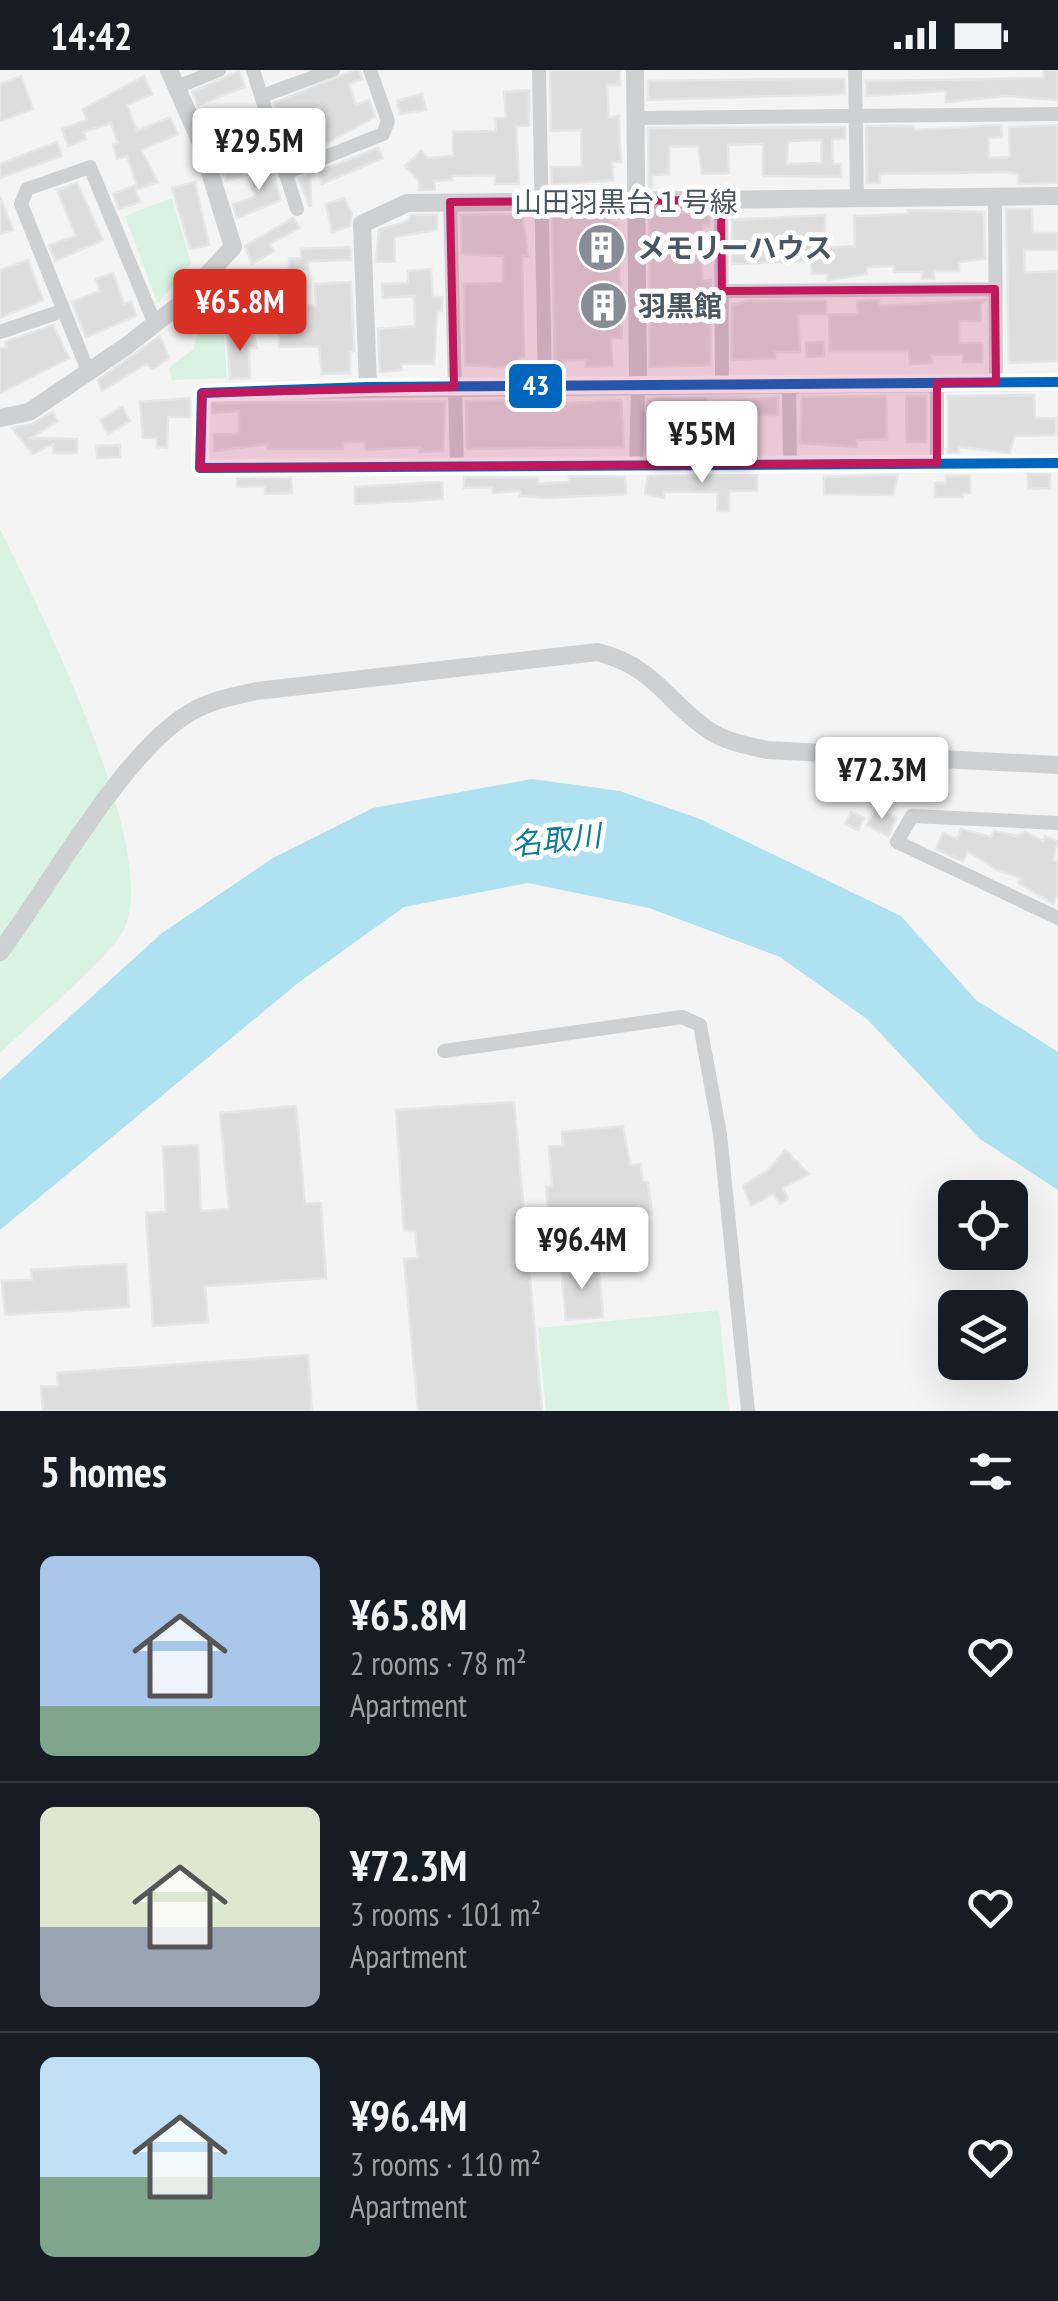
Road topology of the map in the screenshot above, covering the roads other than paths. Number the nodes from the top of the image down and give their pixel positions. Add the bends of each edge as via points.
1 (218, 70) edge
2 (253, 70) edge
3 (333, 70) edge
4 (370, 70) edge
5 (538, 70) edge
6 (635, 70) edge
7 (855, 70) edge
8 (173, 78) edge
9 (262, 96) junction
10 (1058, 114) edge
11 (856, 117) junction
12 (636, 118) junction
13 (285, 173) junction
14 (1058, 196) edge
15 (995, 198) junction
16 (721, 200) junction
17 (857, 200) junction
18 (543, 201) junction
19 (636, 201) junction
20 (450, 202) junction
21 (297, 209) dead end
22 (995, 288) junction
23 (722, 291) junction
24 (62, 311) junction
25 (154, 324) junction
26 (0, 332) edge
27 (88, 371) junction
28 (996, 382) junction
29 (1058, 382) edge
30 (788, 383) junction
31 (937, 383) junction
32 (722, 384) junction
33 (638, 385) junction
34 (545, 386) junction
35 (454, 387) junction
36 (368, 388) junction
37 (274, 390) joint
38 (0, 418) edge
39 (937, 463) junction
40 (1058, 463) edge
41 (790, 465) junction
42 (636, 466) junction
43 (457, 467) junction
44 (1058, 765) edge
45 (1058, 823) edge
46 (1058, 918) edge
47 (0, 952) edge
48 (444, 1051) dead end
49 (748, 1411) edge

1 - 8 street
2 - 9 street
3 - 9 street
4 - 13 street via 388,121 383,134
5 - 18 street
6 - 12 street
7 - 11 street
8 - 25 street via 202,143 232,246
9 - 13 street
10 - 11 street
11 - 12 street
11 - 17 street
12 - 19 street
13 - 21 street
14 - 15 street, 山田羽黒台１号線
15 - 17 street, 山田羽黒台１号線
15 - 22 street
16 - 17 street, 山田羽黒台１号線
16 - 19 street, 山田羽黒台１号線
16 - 23 street
18 - 19 street, 山田羽黒台１号線
18 - 20 street, 山田羽黒台１号線
18 - 34 street
19 - 33 street
20 - 35 street
20 - 36 street, 山田羽黒台１号線 via 407,202 362,224
22 - 23 street
22 - 28 street
23 - 32 street
24 - 25 street via 22,204 27,189 90,167
24 - 26 street
24 - 27 street
25 - 27 street
27 - 38 street via 29,412
28 - 29 street
28 - 31 street
30 - 31 street
30 - 32 street
30 - 41 street
31 - 39 street
32 - 33 street
33 - 34 street
33 - 42 street
34 - 35 street
35 - 36 street
35 - 43 street
36 - 37 street
37 - 43 street via 202,393 200,468
39 - 40 street
39 - 41 street
41 - 42 street
42 - 43 street
44 - 47 street via 767,750 730,741 687,712 656,678 598,652 257,691 206,705 158,737
45 - 46 street via 912,816 897,842
48 - 49 street via 682,1017 700,1024 720,1134

